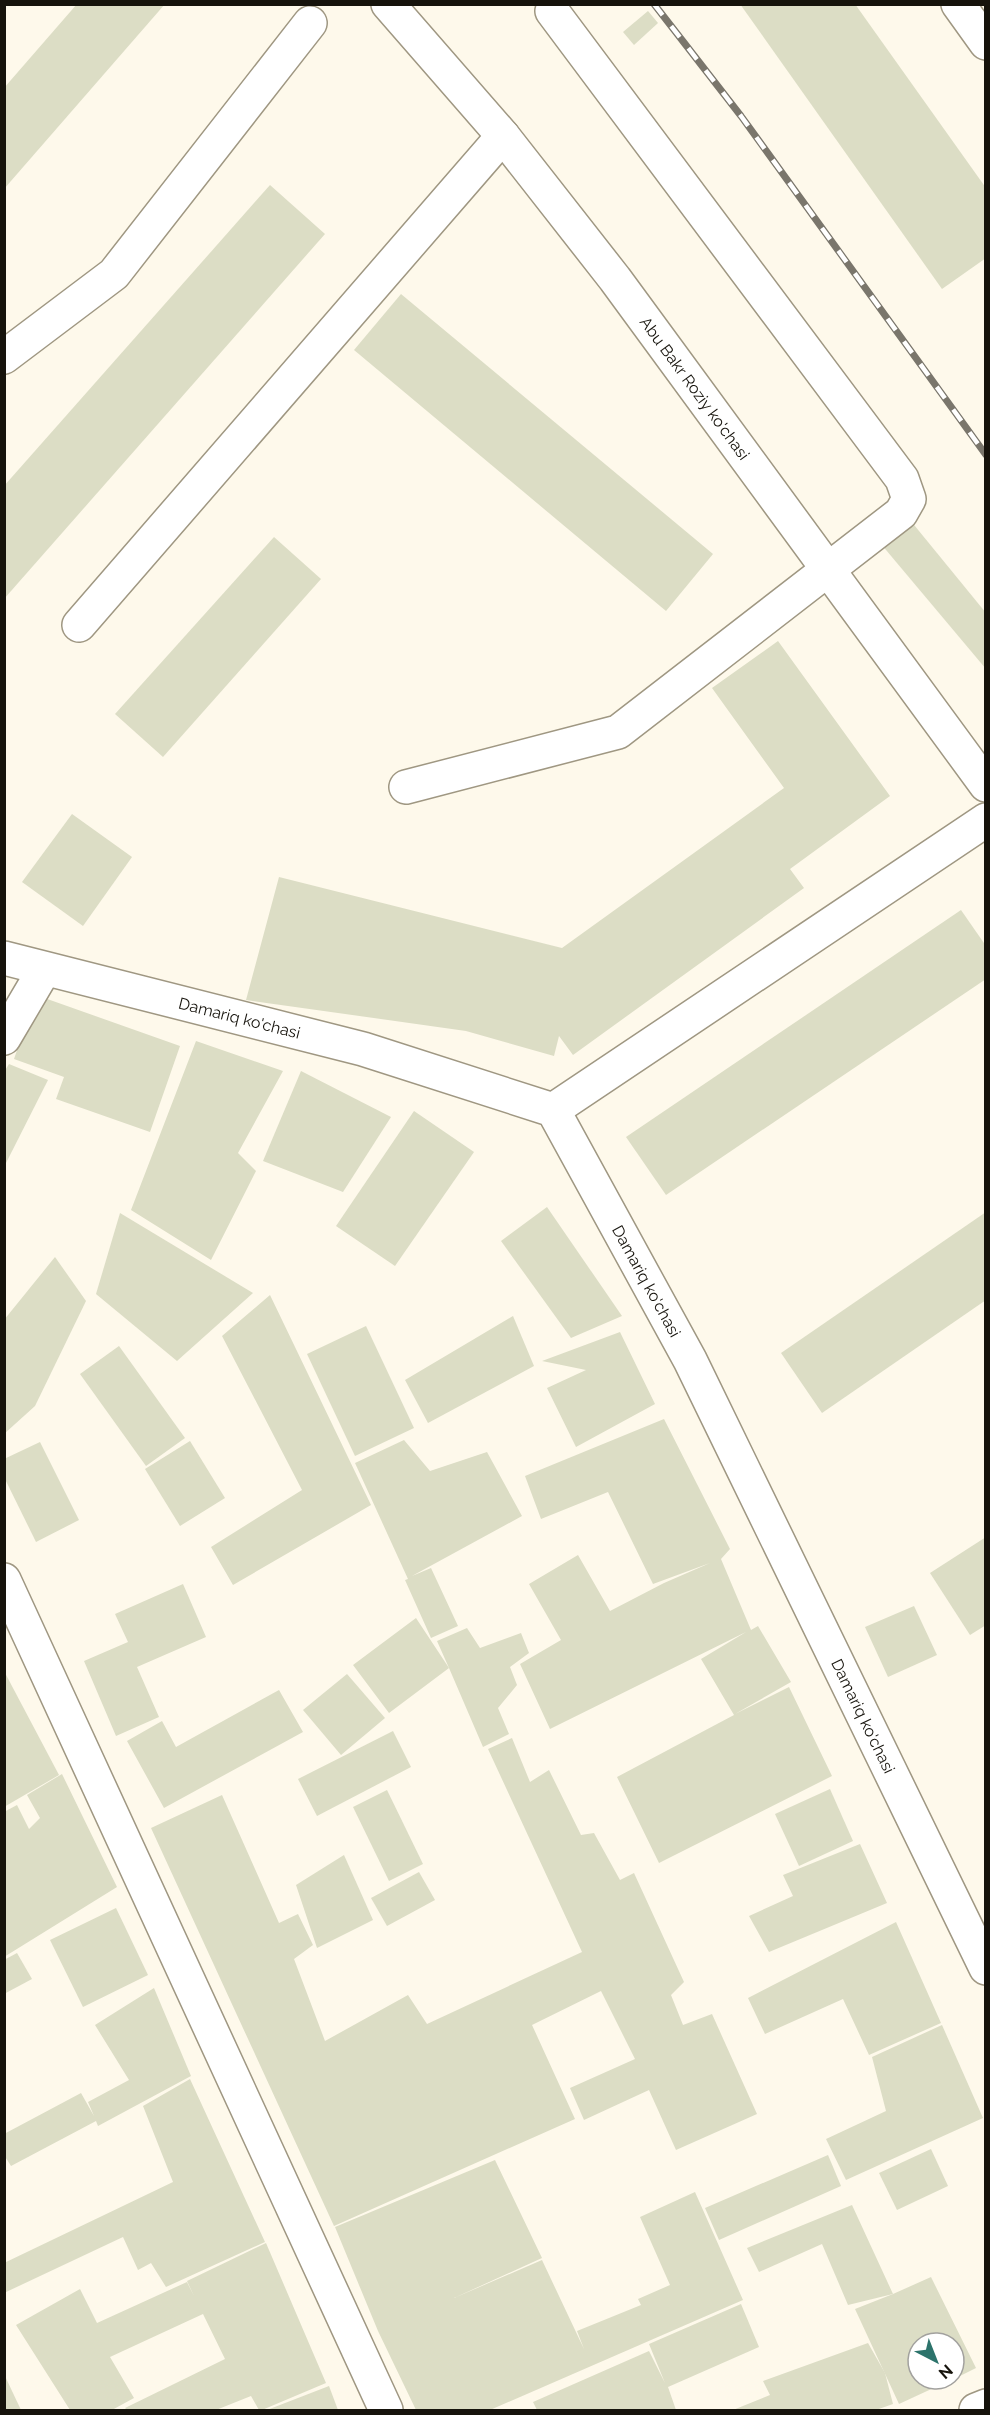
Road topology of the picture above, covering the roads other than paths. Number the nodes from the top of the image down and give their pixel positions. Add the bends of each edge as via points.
1 (388, 4) edge
2 (958, 4) edge
3 (552, 11) dead end
4 (310, 23) dead end
5 (986, 43) edge
6 (503, 136) junction
7 (4, 357) edge
8 (830, 569) junction
9 (79, 625) dead end
10 (986, 785) edge
11 (406, 787) dead end
12 (986, 820) edge
13 (4, 958) edge
14 (44, 970) junction
15 (4, 1038) edge
16 (553, 1110) junction
17 (4, 1580) edge
18 (986, 1968) edge
19 (986, 2406) edge
20 (386, 2410) edge
21 (976, 2410) edge

1 - 6 street, Abu Bakr Roziy ko'chasi
2 - 5 street
3 - 8 street via 902,479 909,499 901,513
4 - 7 street via 114,274
6 - 8 street, Abu Bakr Roziy ko'chasi via 615,279
6 - 9 street
8 - 10 street, Abu Bakr Roziy ko'chasi
8 - 11 street via 618,732
12 - 16 street
13 - 14 street, Damariq ko'chasi
14 - 15 street
14 - 16 street, Damariq ko'chasi via 363,1049
16 - 18 street, Damariq ko'chasi via 690,1360
17 - 20 street
19 - 21 street

